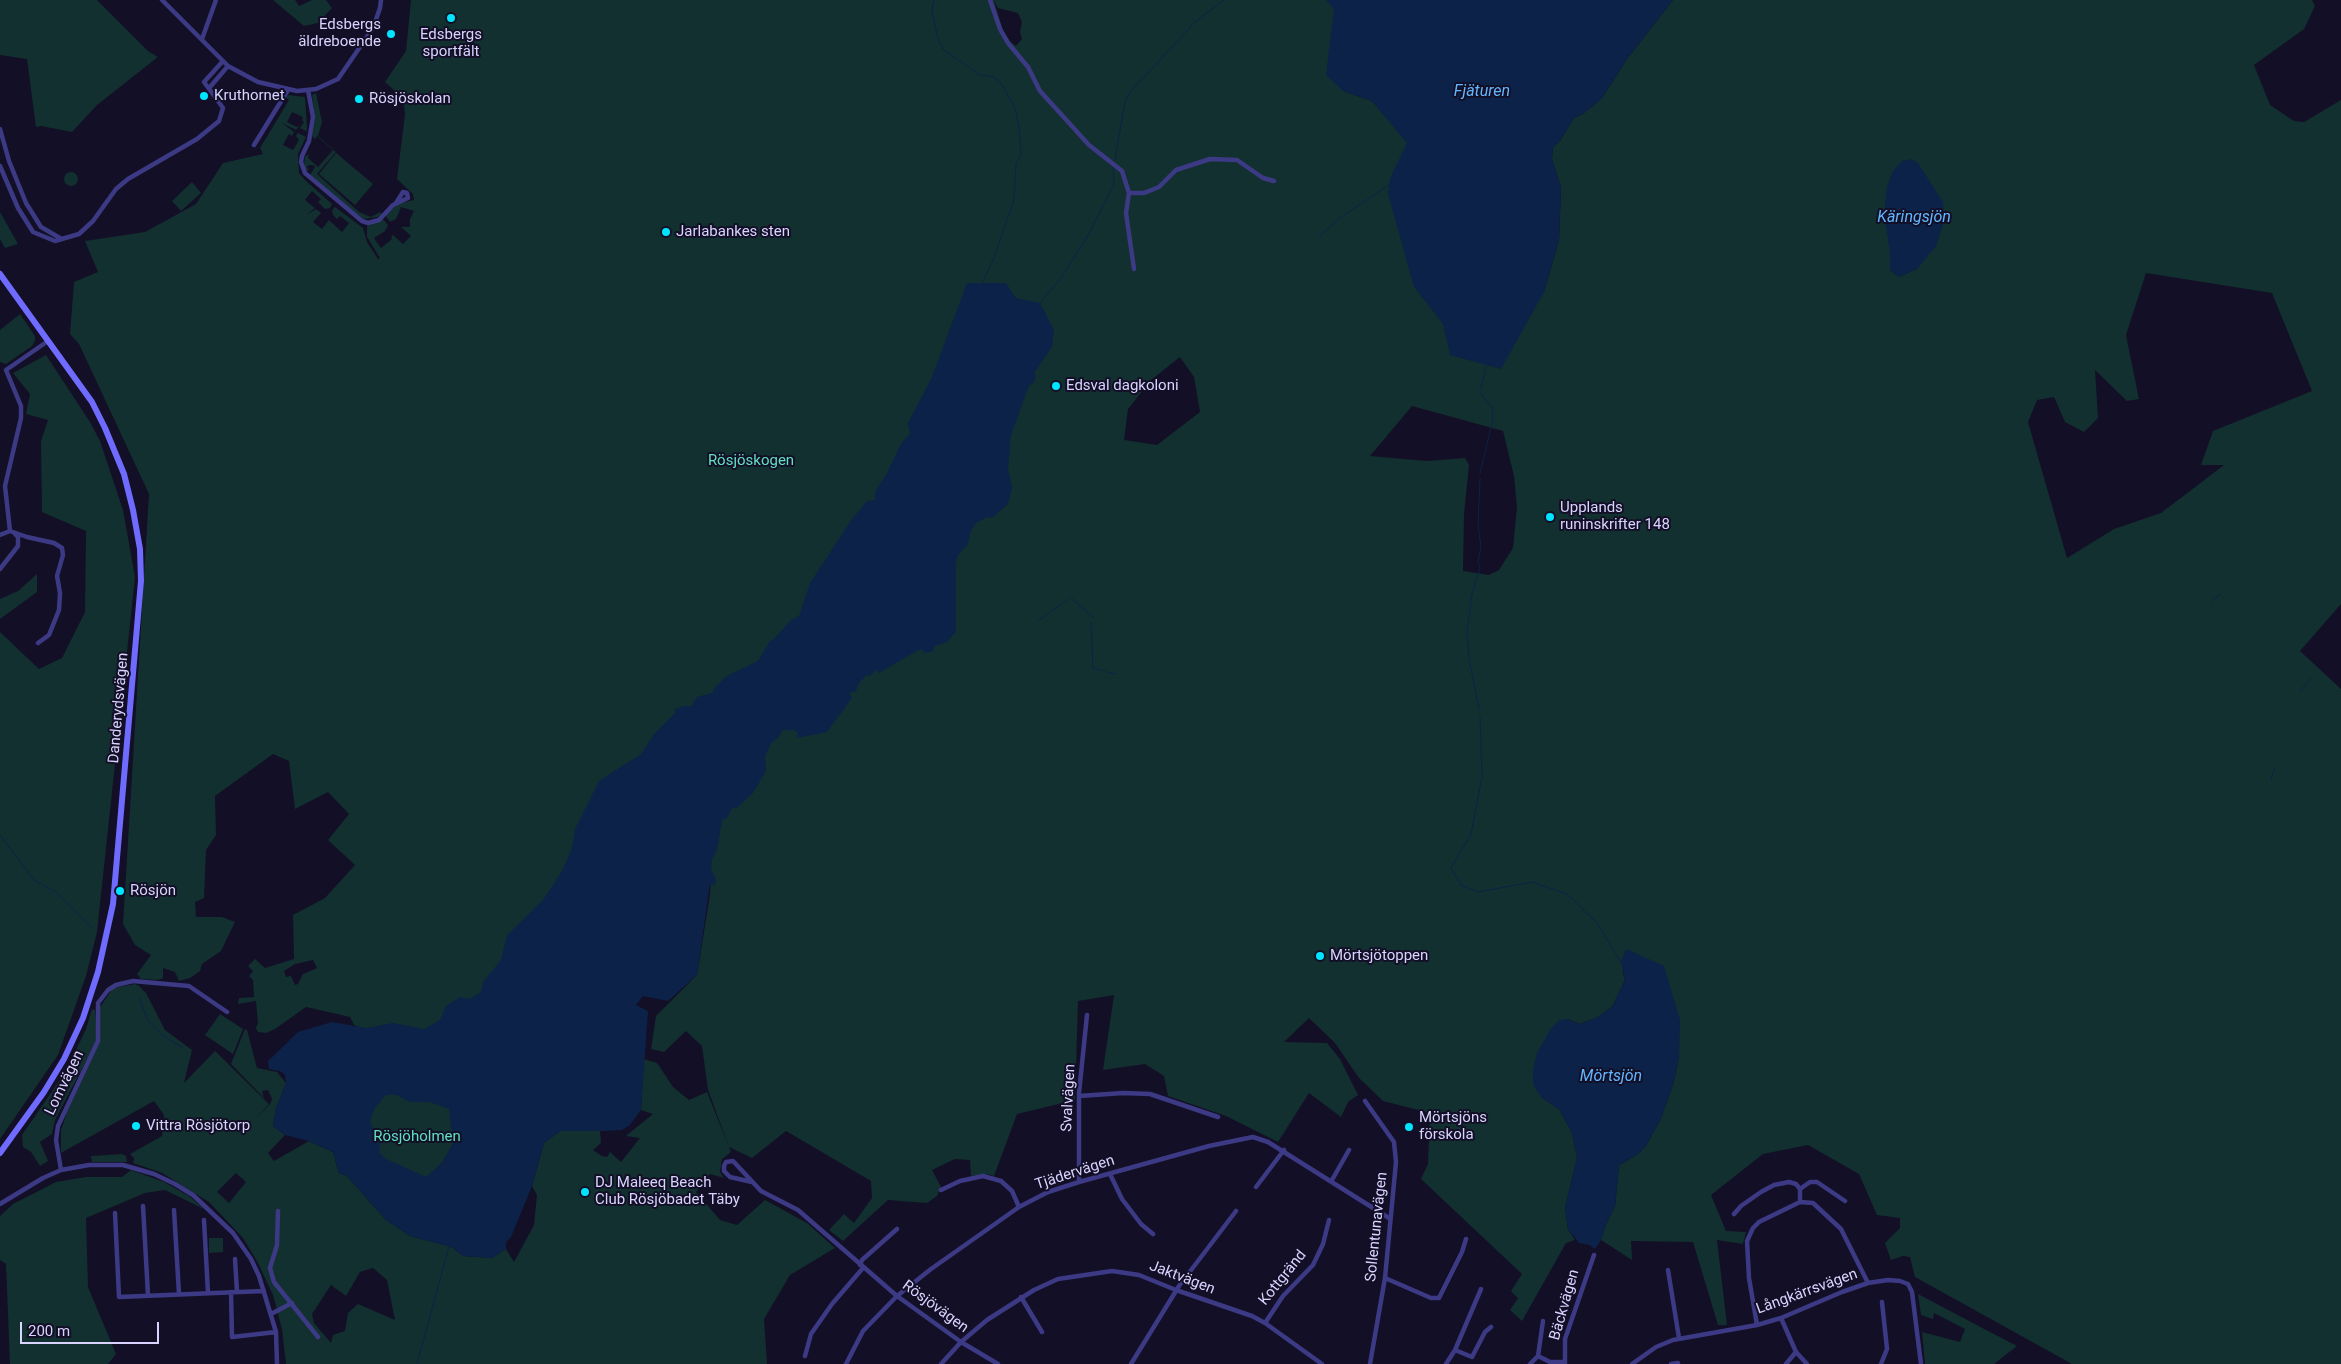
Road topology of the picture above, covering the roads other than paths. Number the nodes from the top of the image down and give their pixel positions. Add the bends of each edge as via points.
1 (162, 0) edge
2 (216, 0) edge
3 (381, 0) edge
4 (990, 0) edge
5 (202, 39) junction
6 (223, 62) junction
7 (228, 66) junction
8 (210, 87) junction
9 (288, 90) junction
10 (308, 90) junction
11 (0, 129) edge
12 (254, 145) dead end
13 (0, 166) edge
14 (1274, 181) dead end
15 (1129, 193) junction
16 (396, 203) dead end
17 (60, 238) junction
18 (1134, 269) dead end
19 (0, 274) edge
20 (48, 341) junction
21 (0, 369) edge
22 (6, 370) junction
23 (10, 531) junction
24 (0, 535) edge
25 (0, 569) edge
26 (38, 642) dead end
27 (227, 1012) dead end
28 (1087, 1015) dead end
29 (1079, 1096) junction
30 (1366, 1101) dead end
31 (1218, 1117) dead end
32 (1284, 1150) junction
33 (1350, 1150) dead end
34 (0, 1153) edge
35 (61, 1170) junction
36 (1110, 1174) junction
37 (1332, 1180) junction
38 (752, 1182) junction
39 (1079, 1182) junction
40 (1256, 1187) dead end
41 (1800, 1189) junction
42 (940, 1190) dead end
43 (1845, 1201) dead end
44 (1800, 1202) junction
45 (0, 1204) edge
46 (143, 1206) dead end
47 (1019, 1207) junction
48 (174, 1210) dead end
49 (278, 1211) dead end
50 (1236, 1211) dead end
51 (115, 1213) dead end
52 (1734, 1214) dead end
53 (1389, 1218) junction
54 (204, 1220) dead end
55 (1329, 1220) dead end
56 (898, 1230) dead end
57 (1153, 1234) dead end
58 (1466, 1240) dead end
59 (1594, 1255) dead end
60 (235, 1259) dead end
61 (862, 1267) junction
62 (1668, 1270) dead end
63 (1384, 1278) junction
64 (1868, 1283) junction
65 (1481, 1289) dead end
66 (1176, 1290) junction
67 (264, 1291) junction
68 (231, 1292) junction
69 (237, 1292) junction
70 (208, 1293) junction
71 (179, 1294) junction
72 (148, 1295) junction
73 (897, 1296) junction
74 (1021, 1297) junction
75 (292, 1302) junction
76 (1882, 1302) dead end
77 (271, 1314) junction
78 (1781, 1318) junction
79 (1543, 1321) dead end
80 (1265, 1323) junction
81 (1757, 1325) junction
82 (1491, 1327) dead end
83 (276, 1332) junction
84 (1042, 1332) dead end
85 (318, 1337) dead end
86 (1680, 1338) junction
87 (961, 1342) junction
88 (1455, 1350) junction
89 (1796, 1352) junction
90 (805, 1356) dead end
91 (1538, 1356) junction
92 (1472, 1357) junction
93 (1565, 1363) edge
94 (1678, 1363) edge
95 (278, 1364) edge
96 (846, 1364) edge
97 (940, 1364) edge
98 (998, 1364) edge
99 (1130, 1364) edge
100 (1322, 1364) edge
101 (1370, 1364) edge
102 (1446, 1364) edge
103 (1474, 1364) edge
104 (1530, 1364) edge
105 (1632, 1364) edge
106 (1671, 1364) edge
107 (1786, 1364) edge
108 (1807, 1364) edge
109 (1881, 1364) edge
110 (1921, 1364) edge

1 - 5 street
2 - 5 street
3 - 10 street via 372,28 338,79
4 - 15 street via 1000,29 1040,91 1089,145 1120,168
5 - 6 street
6 - 7 street
6 - 8 street via 204,82
7 - 8 street
7 - 9 street via 258,82
8 - 17 street via 223,108 219,122 197,139 134,173 116,189 86,229
9 - 10 street
9 - 12 street
10 - 16 street via 313,117 310,138 301,162 305,173 368,223 379,220
11 - 17 street via 26,203 41,227
13 - 17 street via 18,208 33,232 48,240
14 - 15 street via 1263,178 1237,160 1210,159 1176,170 1158,187 1144,193
15 - 18 street via 1126,213
19 - 20 main road, Danderydsvägen
20 - 22 street
20 - 34 main road, Danderydsvägen via 92,402 124,474 137,527 141,590 113,904 98,972 83,1018 64,1058
21 - 22 street
22 - 23 street via 21,406 5,486
23 - 24 street
23 - 25 street via 20,542
23 - 26 street via 62,548 57,576 59,610 49,635
27 - 35 street, Lomvägen via 188,986 133,982 108,990 98,1003 98,1041 58,1126 56,1140
28 - 29 street, Svalvägen
29 - 31 street via 1149,1094
29 - 39 street, Svalvägen
30 - 53 street, Sollentunavägen via 1394,1142 1396,1162
32 - 36 street, Tjädervägen via 1254,1137
32 - 37 street, Tjädervägen
32 - 40 street
33 - 37 street
35 - 45 street via 27,1186
35 - 67 street via 115,1164 154,1174 175,1184 193,1195 233,1233 250,1259
36 - 39 street, Tjädervägen
36 - 57 street via 1122,1199
37 - 53 street, Tjädervägen
38 - 38 street, Rösjövägen via 733,1160 726,1162 724,1171 730,1178
38 - 61 street, Rösjövägen via 761,1191 798,1210
39 - 47 street, Tjädervägen via 1048,1192
41 - 43 street via 1810,1182 1817,1182
41 - 44 street
41 - 52 street via 1789,1182 1774,1185
42 - 47 street via 983,1176 1001,1182 1012,1191
44 - 64 street via 1813,1203 1841,1229
44 - 81 street via 1759,1222 1747,1241
46 - 72 street
47 - 73 street, Tjädervägen
48 - 71 street
49 - 75 street via 277,1245 270,1268 274,1282
50 - 66 street
51 - 72 street via 118,1297
53 - 63 street, Sollentunavägen
54 - 70 street
55 - 80 street, Kottgränd via 1313,1265 1283,1296
56 - 61 street via 862,1260
58 - 63 street via 1439,1298 1430,1298
59 - 93 street, Bäckvägen via 1565,1339
60 - 69 street
61 - 73 street, Rösjövägen
61 - 90 street via 811,1334
62 - 86 street
63 - 101 street, Sollentunavägen
64 - 78 street, Långkärrsvägen
64 - 110 street, Långkärrsvägen via 1900,1280 1908,1284 1912,1292
65 - 88 street
66 - 74 street, Jaktvägen via 1139,1275 1112,1271 1058,1279
66 - 80 street, Jaktvägen
66 - 99 street
67 - 69 street
67 - 77 street
68 - 69 street
68 - 70 street
68 - 83 street via 232,1337
70 - 71 street
71 - 72 street
73 - 87 street, Rösjövägen
73 - 96 street, Tjädervägen via 863,1331
74 - 84 street
74 - 87 street, Jaktvägen
75 - 77 street
75 - 85 street
76 - 109 street via 1887,1349
77 - 83 street
78 - 81 street, Långkärrsvägen
78 - 89 street
79 - 91 street, Bäckvägen
80 - 100 street, Jaktvägen
81 - 86 street, Långkärrsvägen
82 - 92 street
83 - 95 street
86 - 105 street, Långkärrsvägen via 1656,1347
87 - 97 street, Jaktvägen
87 - 98 street, Rösjövägen
88 - 92 street
88 - 102 street
89 - 107 street
89 - 108 street
91 - 93 street, Bäckvägen
91 - 104 street, Bäckvägen
92 - 103 street
94 - 106 street

